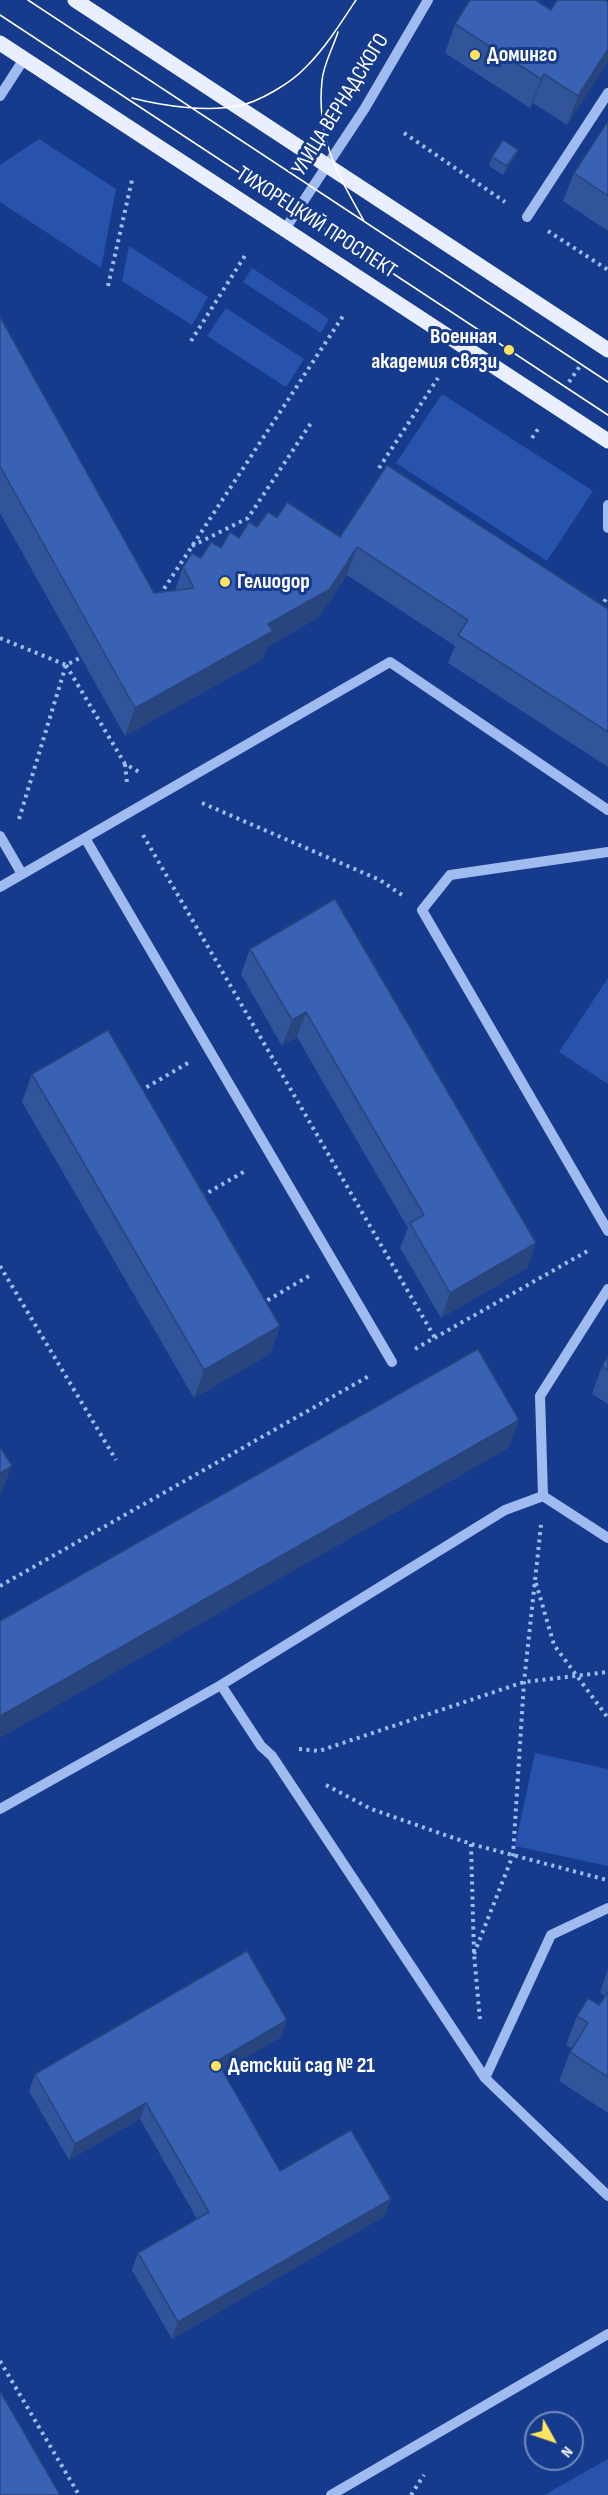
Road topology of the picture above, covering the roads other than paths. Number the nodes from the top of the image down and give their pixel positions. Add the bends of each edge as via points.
1 (75, 0) edge
2 (428, 0) edge
3 (0, 43) edge
4 (24, 58) junction
5 (608, 93) edge
6 (0, 96) edge
7 (327, 165) junction
8 (527, 217) dead end
9 (285, 229) junction
10 (608, 350) edge
11 (608, 441) edge
12 (608, 505) edge
13 (608, 528) edge
14 (608, 810) edge
15 (0, 836) edge
16 (85, 838) junction
17 (608, 852) edge
18 (22, 874) junction
19 (0, 887) edge
20 (608, 1231) edge
21 (608, 1289) edge
22 (392, 1362) road end
23 (543, 1496) junction
24 (608, 1538) edge
25 (221, 1685) junction
26 (0, 1809) edge
27 (608, 1908) edge
28 (485, 2078) junction
29 (608, 2196) edge
30 (608, 2334) edge
31 (331, 2495) edge

1 - 7 main road
2 - 7 street, УЛИЦА ВЕРНАДСКОГО
3 - 4 main road, ТИХОРЕЦКИЙ ПРОСПЕКТ
4 - 6 street
4 - 9 main road, ТИХОРЕЦКИЙ ПРОСПЕКТ
5 - 8 street
7 - 9 street, УЛИЦА ВЕРНАДСКОГО
7 - 10 main road
9 - 11 main road, ТИХОРЕЦКИЙ ПРОСПЕКТ
12 - 13 street
14 - 16 street via 390,662
15 - 18 street
16 - 18 street
16 - 22 street
17 - 20 street via 450,876 422,910
18 - 19 street
21 - 23 street via 540,1396
23 - 24 street
23 - 25 street via 505,1510
25 - 26 street
25 - 28 street
27 - 28 street via 551,1935
28 - 29 street
30 - 31 street

